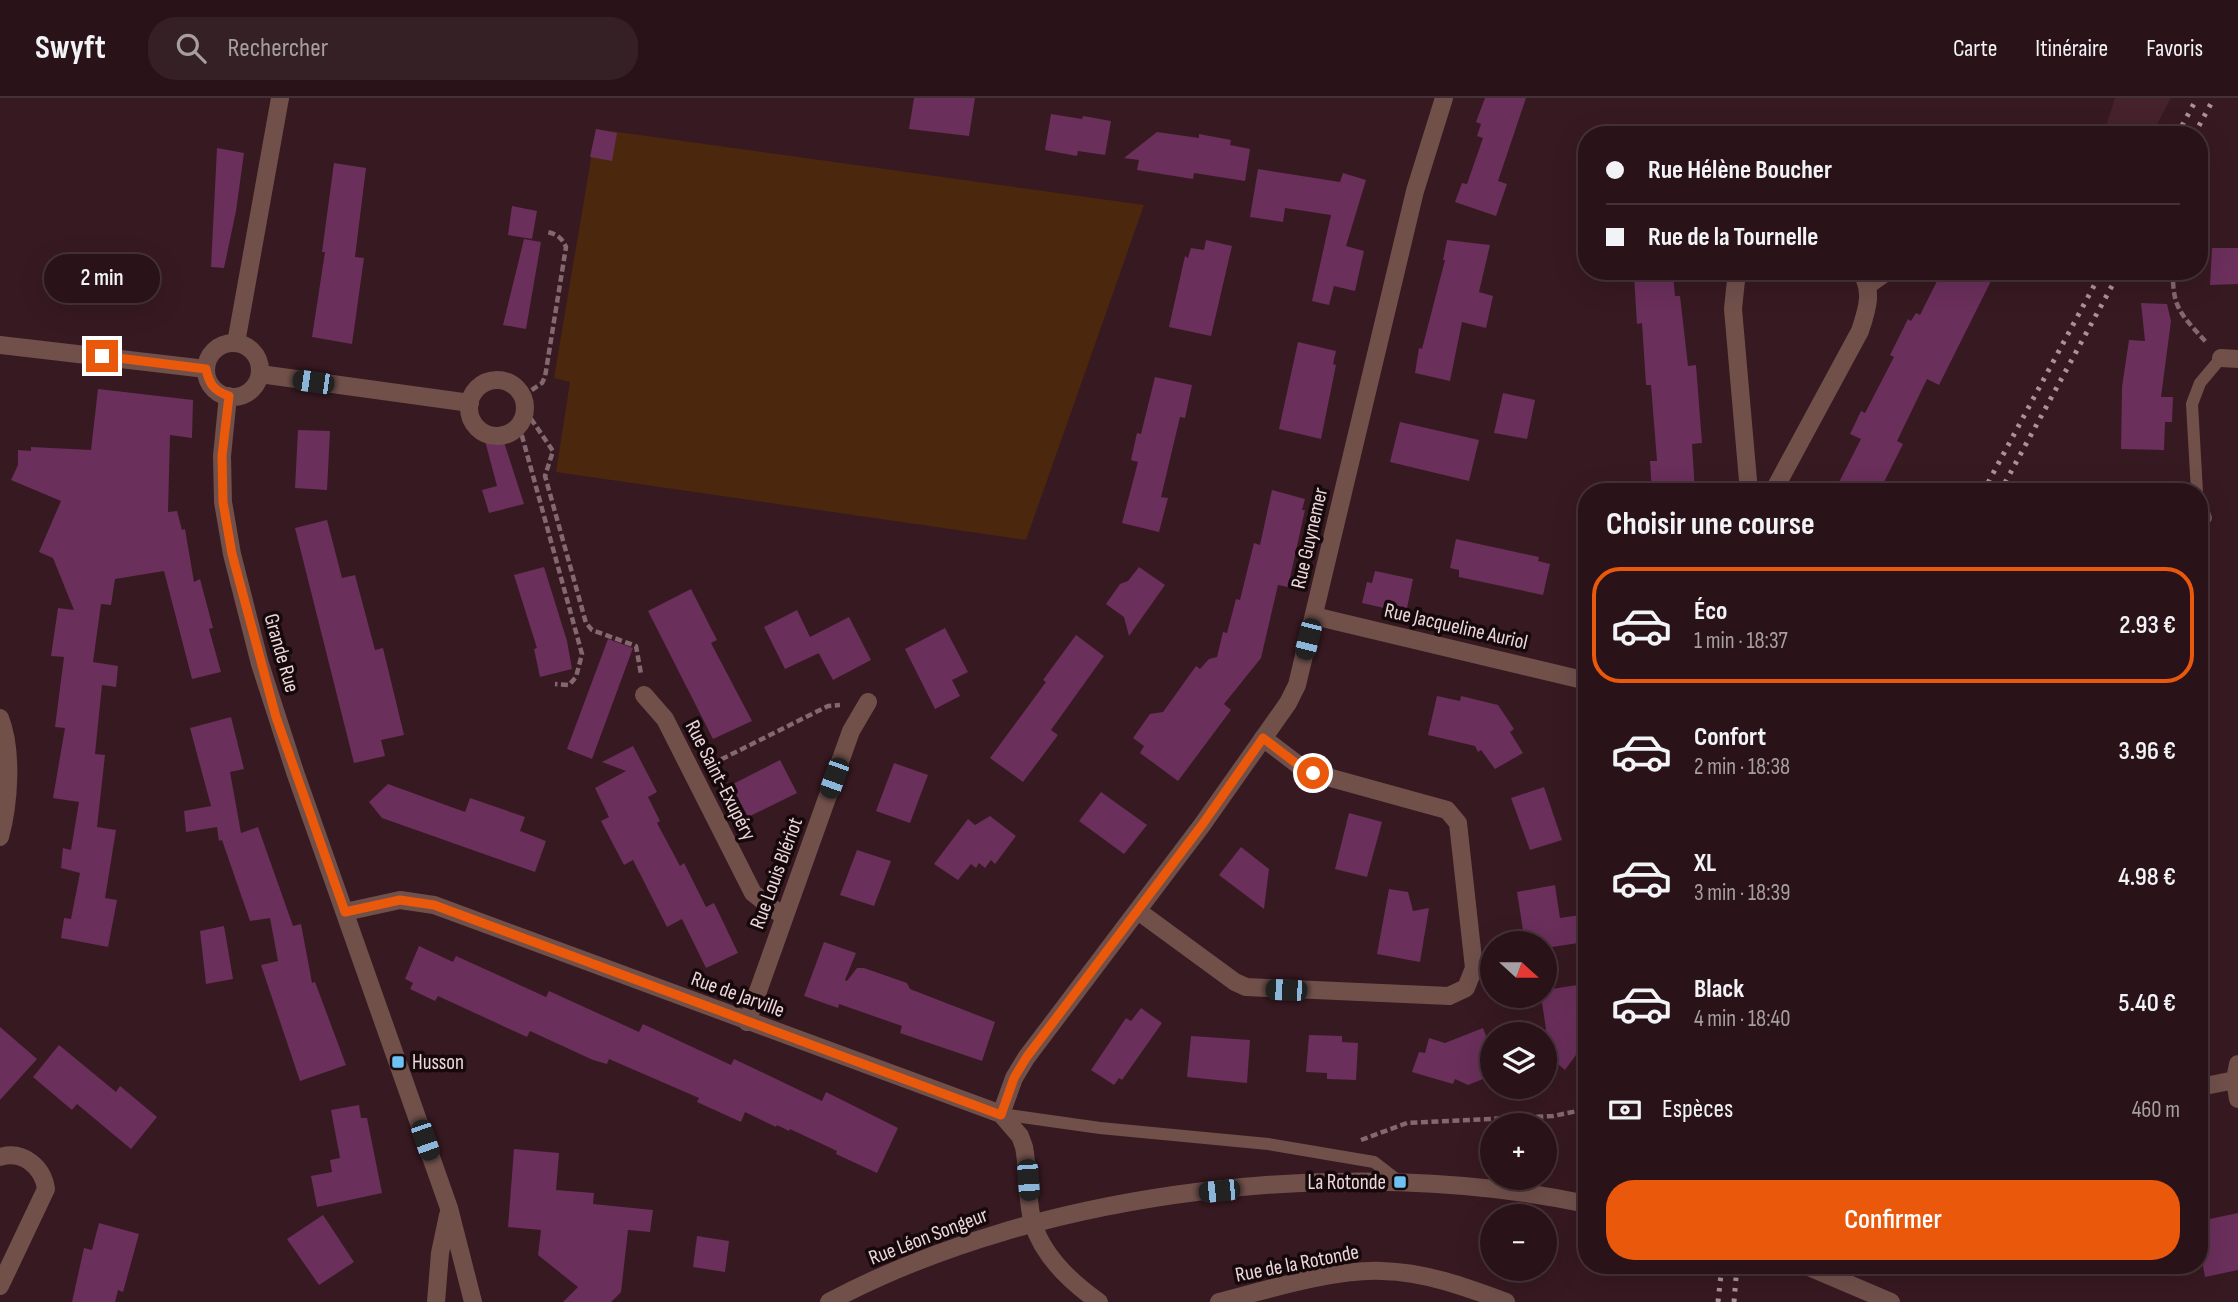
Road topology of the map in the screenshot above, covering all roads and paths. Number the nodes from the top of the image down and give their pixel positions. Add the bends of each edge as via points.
1 (279, 98) edge
2 (1444, 98) edge
3 (547, 232) dead end
4 (1736, 280) edge
5 (1865, 280) edge
6 (1880, 280) edge
7 (2173, 280) edge
8 (1869, 288) junction
9 (236, 343) junction
10 (0, 345) edge
11 (2230, 359) edge
12 (206, 369) junction
13 (260, 374) junction
14 (229, 396) junction
15 (470, 403) junction
16 (522, 411) junction
17 (1748, 483) edge
18 (1778, 483) edge
19 (2196, 483) edge
20 (1314, 616) junction
21 (1578, 679) edge
22 (555, 684) dead end
23 (644, 695) joint
24 (869, 702) joint
25 (0, 718) edge
26 (1263, 738) junction
27 (692, 774) junction
28 (0, 837) edge
29 (1138, 911) junction
30 (345, 912) junction
31 (784, 917) junction
32 (747, 1022) junction
33 (2236, 1072) edge
34 (2208, 1084) edge
35 (2238, 1099) edge
36 (1578, 1111) edge
37 (1001, 1115) junction
38 (1341, 1156) junction
39 (0, 1157) edge
40 (1400, 1182) junction
41 (1578, 1202) edge
42 (449, 1208) junction
43 (1033, 1225) junction
44 (1825, 1274) edge
45 (0, 1286) edge
46 (436, 1302) edge
47 (473, 1302) edge
48 (829, 1302) edge
49 (1099, 1302) edge
50 (1219, 1302) edge
51 (1506, 1302) edge
52 (1891, 1302) edge

1 - 9 street
2 - 20 street, Rue Guynemer via 1415,191
3 - 16 path via 556,234 566,247 545,377
4 - 17 street via 1733,309
5 - 8 street
6 - 8 lane
7 - 11 path via 2174,301 2181,314
8 - 18 street via 1860,331
9 - 12 street via 218,347
9 - 13 street via 254,352
10 - 12 street
11 - 19 lane via 2200,383 2192,404
12 - 14 street via 209,382
13 - 14 street via 248,392
13 - 15 street
14 - 30 street, Grande Rue via 222,456 223,502 232,554 276,717
15 - 16 street via 478,387 494,380 511,383
15 - 16 street via 472,421 486,433 504,435
16 - 22 path via 582,654 569,685
16 - 23 path via 553,451 545,476 586,623 592,630 636,646
20 - 21 street, Rue Jacqueline Auriol
20 - 26 street, Rue Guynemer via 1297,685
23 - 27 street, Rue Saint-Exupéry via 664,719
24 - 27 path via 828,706
24 - 31 street, Rue Louis Blériot via 851,731
25 - 28 street via 7,786
26 - 29 street, Rue Guynemer
26 - 29 street via 1313,773 1447,810 1454,817 1474,968 1466,988 1449,996 1246,987
27 - 31 street, Rue Saint-Exupéry via 753,893
29 - 37 street, Rue Guynemer via 1026,1058
30 - 32 street, Rue de Jarville via 400,900 434,905
30 - 42 street, Grande Rue
31 - 32 street, Rue Louis Blériot
32 - 37 street, Rue de Jarville
33 - 34 street
33 - 35 street
36 - 38 path via 1407,1123 1365,1137
37 - 38 lane
37 - 43 street via 1024,1147
38 - 40 lane via 1374,1162
39 - 45 street via 18,1156 32,1164 44,1175 46,1189
40 - 41 street, Rue Léon Songeur
40 - 43 street, Rue Léon Songeur via 1322,1182 1185,1194
42 - 46 street
42 - 47 street, Grande Rue
43 - 48 street, Rue Léon Songeur via 918,1262
43 - 49 street via 1066,1276
44 - 52 street
50 - 51 street, Rue de la Rotonde via 1337,1274 1381,1270 1437,1279

